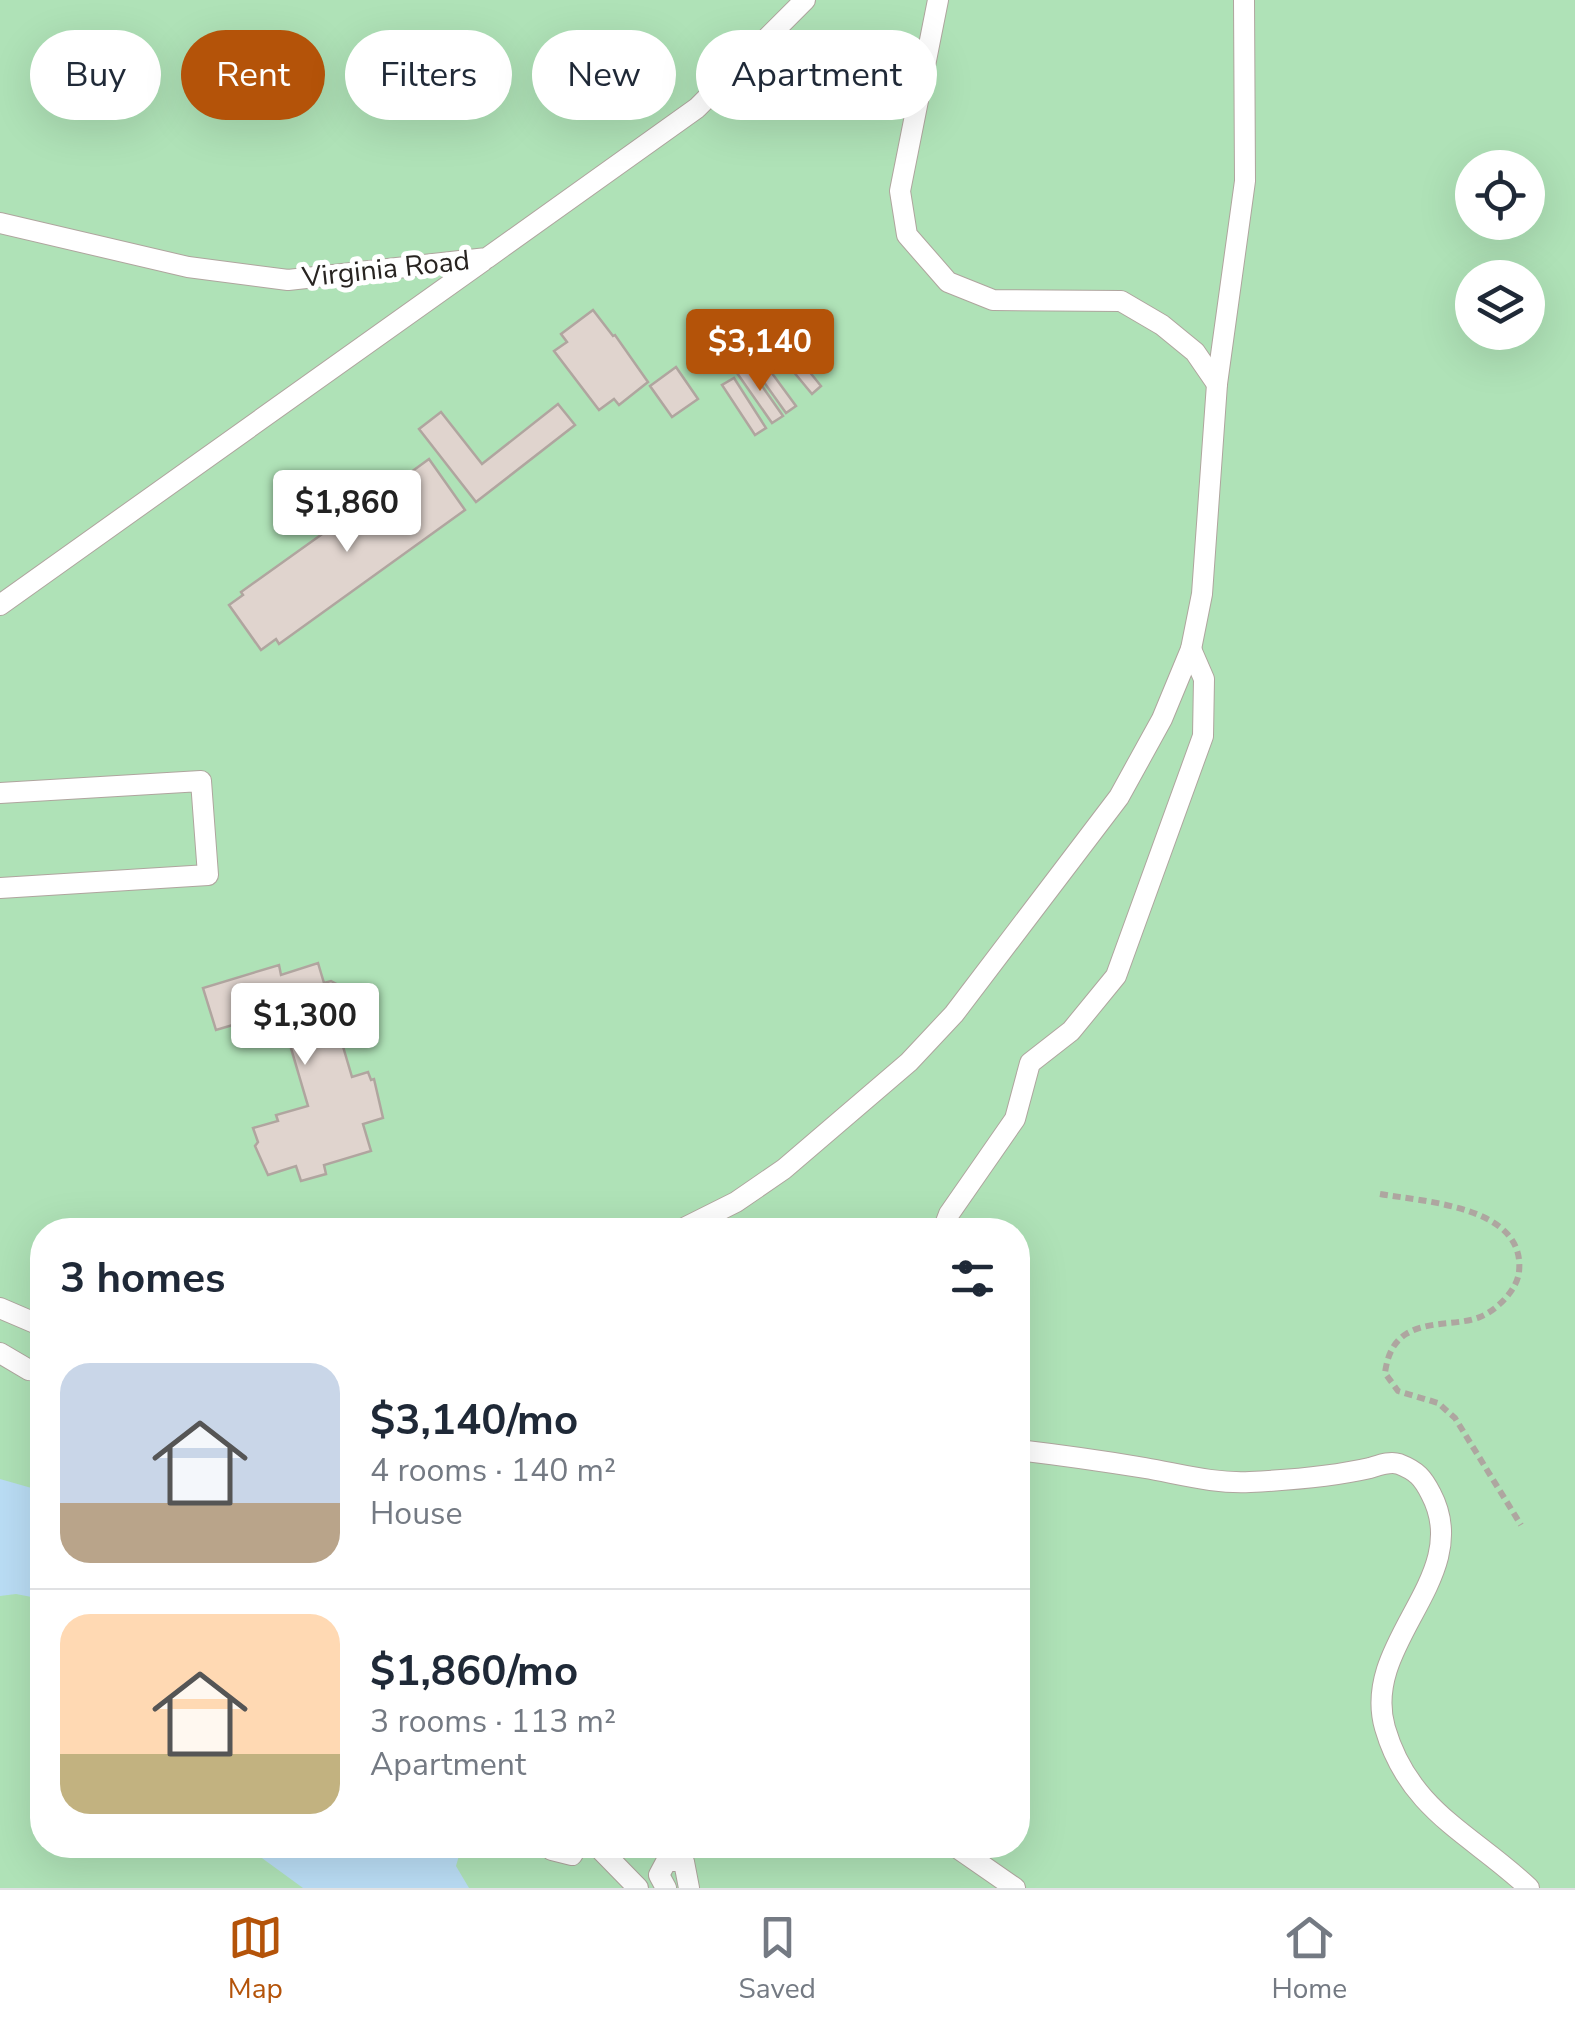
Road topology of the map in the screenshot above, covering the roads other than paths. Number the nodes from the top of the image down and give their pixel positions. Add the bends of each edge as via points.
1 (805, 0) edge
2 (938, 0) edge
3 (1244, 0) edge
4 (0, 222) edge
5 (488, 258) junction
6 (1217, 384) junction
7 (0, 604) edge
8 (1191, 649) junction
9 (3, 787) edge
10 (0, 888) edge
11 (704, 1218) edge
12 (947, 1218) edge
13 (0, 1308) edge
14 (30, 1321) edge
15 (0, 1353) edge
16 (30, 1370) edge
17 (1030, 1452) edge
18 (609, 1858) edge
19 (971, 1858) edge
20 (638, 1888) edge
21 (666, 1888) edge
22 (689, 1888) edge
23 (1014, 1888) edge
24 (1529, 1888) edge

1 - 5 lane, Virginia Road via 697,108
2 - 6 lane via 900,192 907,235 948,282 993,300 1122,302 1195,352
3 - 6 lane via 1244,180
4 - 5 lane, Virginia Road via 188,267 288,280
5 - 7 lane
6 - 8 lane via 1202,594
8 - 11 lane via 1120,797 954,1014 784,1169
8 - 12 lane via 1204,679 1203,736 1116,976 1071,1031 1030,1063 1016,1119
9 - 10 lane via 201,781 208,874
13 - 14 lane
15 - 16 lane
17 - 24 lane via 1232,1483 1321,1478 1394,1462 1421,1474 1440,1510 1444,1541 1384,1682 1384,1724 1400,1770 1427,1806
18 - 20 lane
19 - 23 lane
21 - 22 lane via 658,1875 667,1860 684,1862

